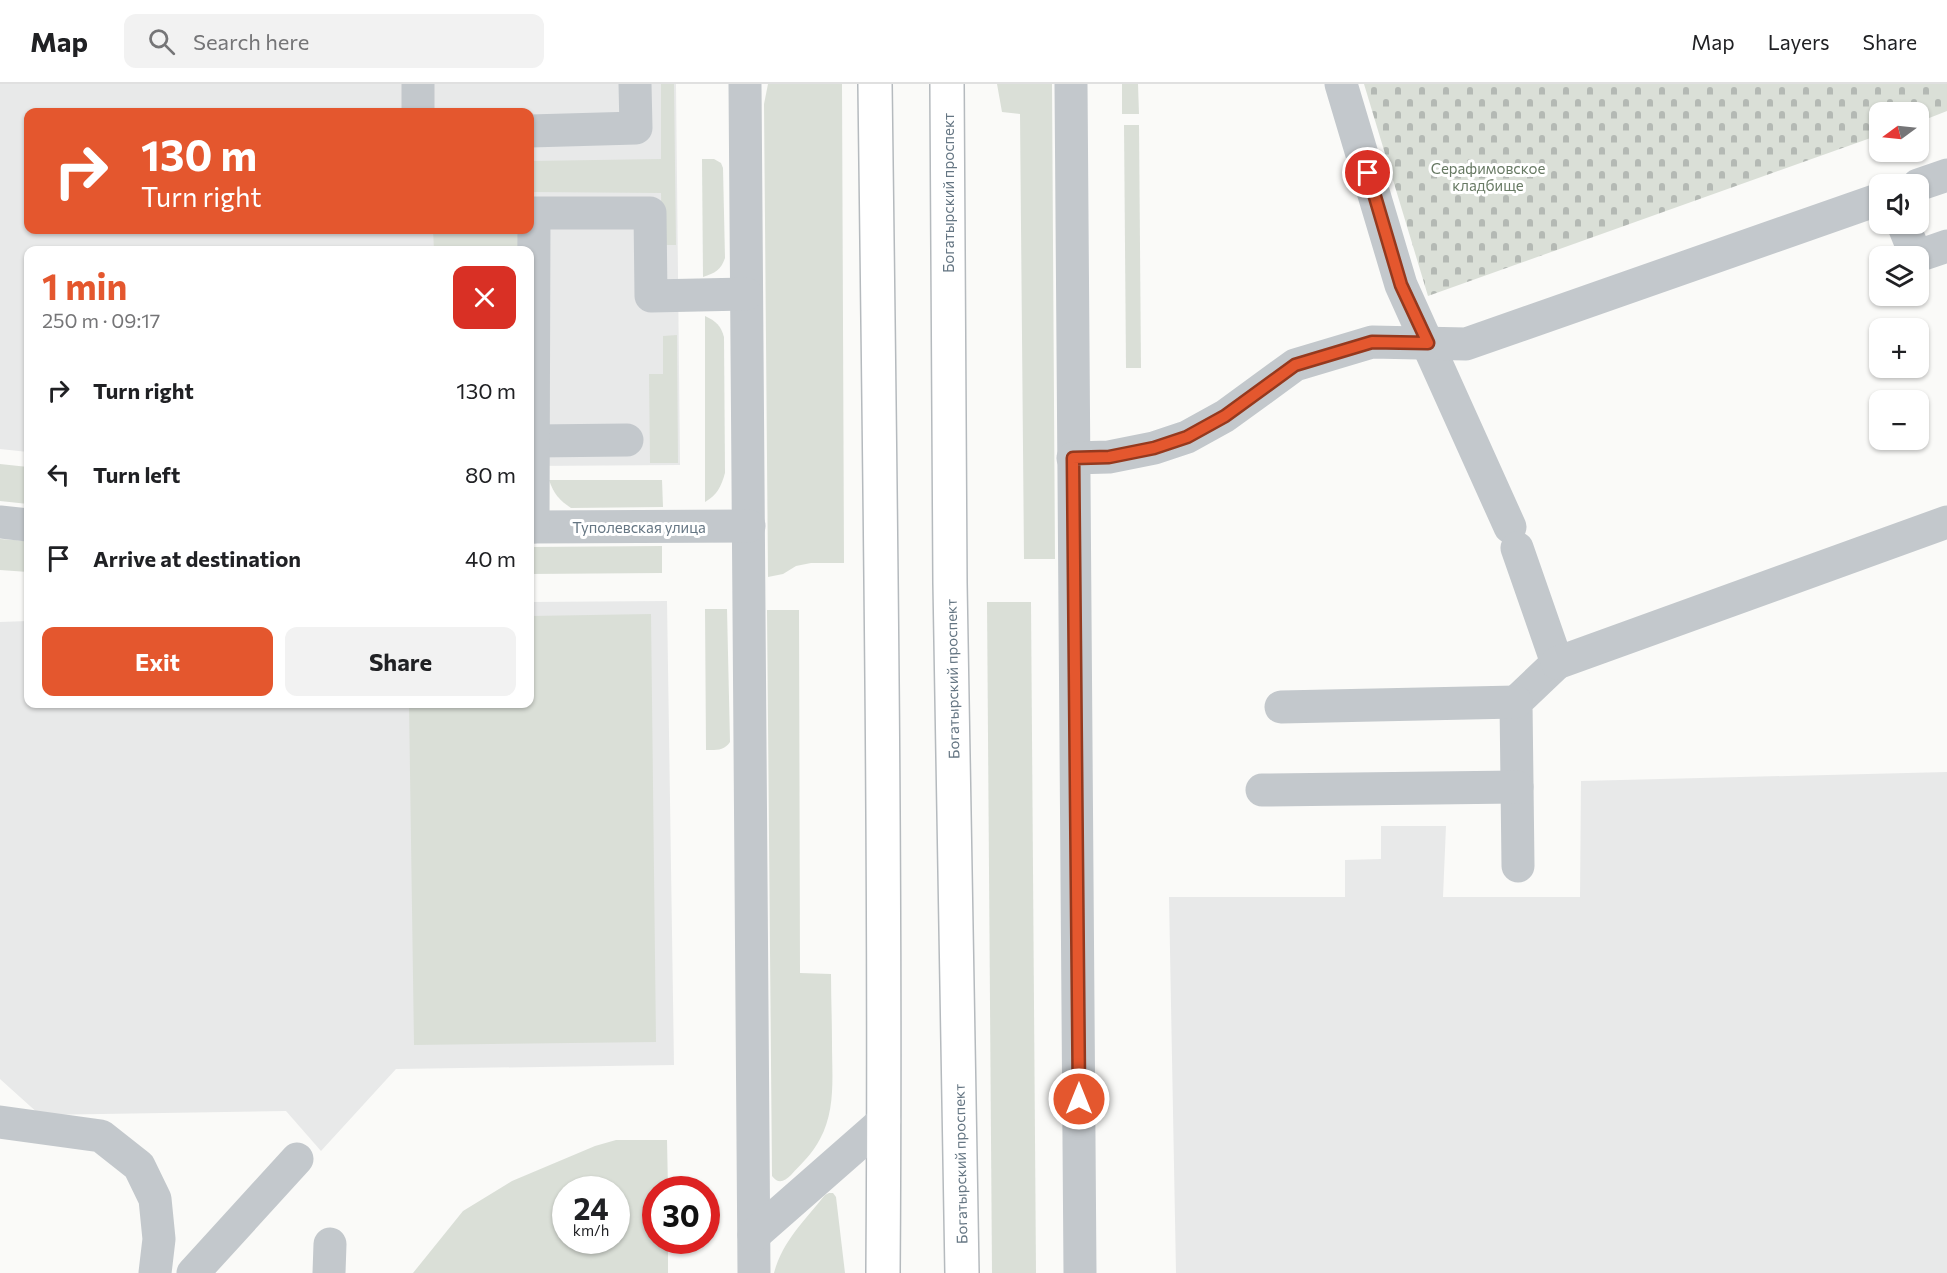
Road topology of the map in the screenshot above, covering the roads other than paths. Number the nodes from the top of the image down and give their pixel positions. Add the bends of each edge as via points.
1 (418, 84) edge
2 (635, 84) edge
3 (745, 84) edge
4 (875, 84) edge
5 (947, 84) edge
6 (1071, 84) edge
7 (1341, 84) edge
8 (418, 108) edge
9 (534, 130) edge
10 (1947, 175) edge
11 (1929, 181) edge
12 (1869, 203) edge
13 (1912, 234) edge
14 (1923, 246) edge
15 (746, 294) junction
16 (1428, 343) junction
17 (627, 440) dead end
18 (534, 441) joint
19 (1073, 458) junction
20 (0, 522) edge
21 (1947, 522) edge
22 (24, 525) edge
23 (749, 526) junction
24 (534, 527) edge
25 (1557, 663) junction
26 (1516, 702) junction
27 (1281, 706) dead end
28 (1517, 787) junction
29 (1262, 790) dead end
30 (1518, 866) dead end
31 (884, 1121) junction
32 (0, 1122) edge
33 (297, 1159) dead end
34 (754, 1236) junction
35 (155, 1273) edge
36 (193, 1273) edge
37 (754, 1273) edge
38 (883, 1273) edge
39 (962, 1273) edge
40 (1080, 1273) edge

1 - 8 street
2 - 9 street via 636,128
3 - 15 street
4 - 31 main road
5 - 39 main road, Богатырский проспект via 950,583
6 - 19 street
7 - 16 street via 1401,285
10 - 11 street
12 - 16 street via 1466,344
13 - 14 street
15 - 18 street via 651,296 650,213 534,213
15 - 23 street
16 - 19 street via 1372,342 1295,365 1225,416 1187,437 1109,457
16 - 25 street via 1514,538
17 - 18 street
19 - 40 street
20 - 22 street
21 - 25 street
23 - 24 street, Туполевская улица
23 - 34 street
25 - 26 street
26 - 27 street
26 - 28 street
28 - 29 street
28 - 30 street
31 - 34 street
31 - 38 main road
32 - 35 street via 101,1136 139,1166 155,1199 159,1239
33 - 36 street
34 - 37 street

